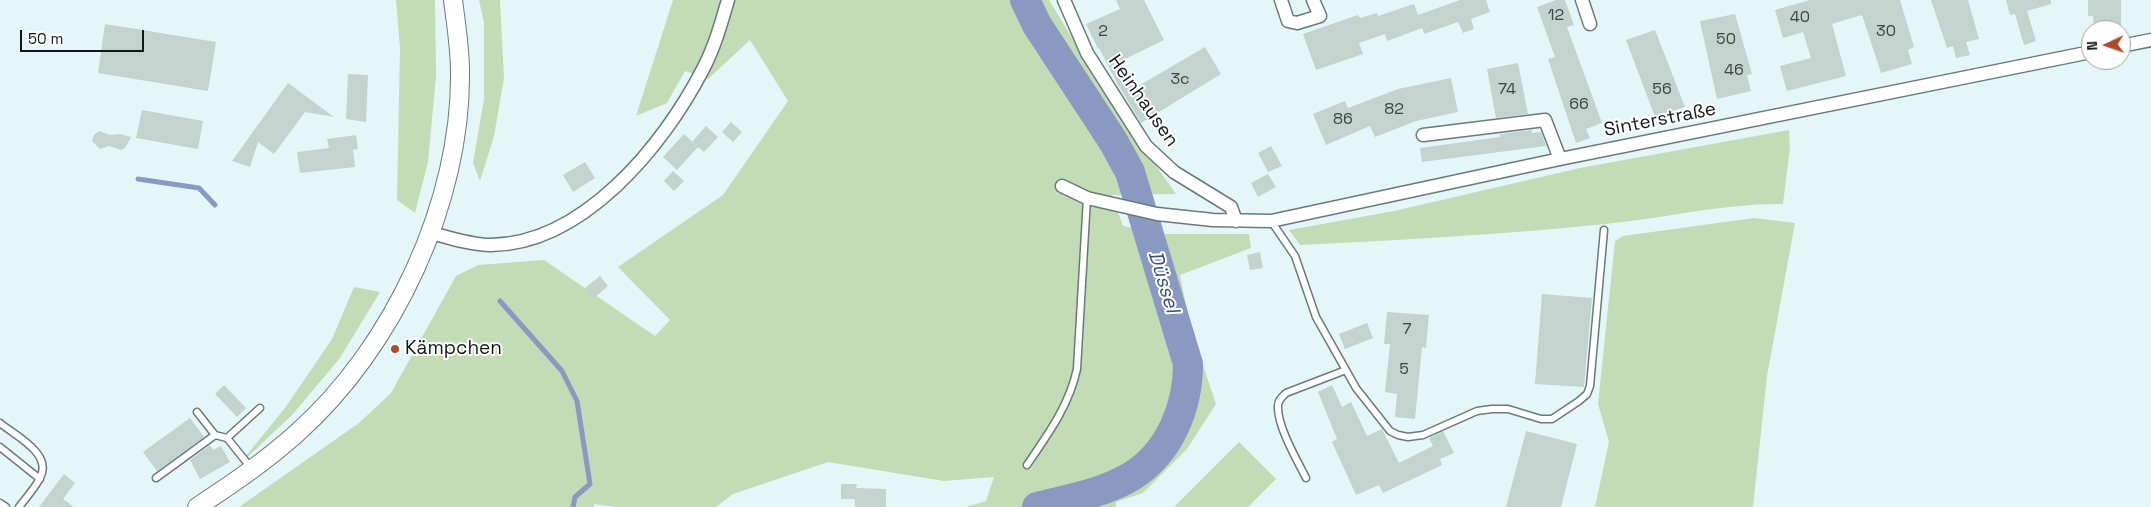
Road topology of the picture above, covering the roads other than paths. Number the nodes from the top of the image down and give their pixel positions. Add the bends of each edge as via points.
1 (453, 0) edge
2 (728, 0) edge
3 (1064, 0) edge
4 (1281, 0) edge
5 (1313, 0) edge
6 (1582, 0) edge
7 (1590, 24) dead end
8 (2151, 40) edge
9 (2131, 44) edge
10 (2081, 54) edge
11 (1423, 135) dead end
12 (1560, 159) junction
13 (1062, 186) dead end
14 (1087, 198) junction
15 (1271, 220) junction
16 (1236, 221) junction
17 (1604, 230) dead end
18 (432, 233) junction
19 (1346, 370) junction
20 (260, 408) dead end
21 (197, 412) dead end
22 (0, 423) edge
23 (215, 435) junction
24 (227, 438) junction
25 (0, 447) edge
26 (1027, 465) dead end
27 (252, 470) junction
28 (156, 478) dead end
29 (1306, 478) dead end
30 (40, 479) junction
31 (0, 502) edge
32 (6, 507) edge
33 (19, 507) edge
34 (197, 507) edge

1 - 18 main road via 460,72 458,102 447,175
2 - 18 street via 703,70 683,105 652,147 580,216 530,238 490,245
3 - 16 street, Heinhausen via 1087,53 1146,146 1174,172 1231,207
4 - 5 street via 1288,20 1298,24 1320,16
6 - 7 street
8 - 9 street
10 - 12 street, Sinterstraße
11 - 12 street via 1545,120
12 - 15 street, Sinterstraße
13 - 14 street
14 - 16 street via 1157,214
14 - 26 lane via 1077,369 1058,420
15 - 16 street, Sinterstraße
15 - 19 lane via 1295,256 1316,317
17 - 19 lane via 1590,386 1587,394 1558,416 1541,420 1508,409 1492,409 1468,415 1423,435 1398,436 1384,424
18 - 27 main road via 384,329 346,382 298,432
19 - 29 lane via 1286,393 1280,399 1280,420
20 - 24 lane
21 - 23 lane
22 - 30 lane via 41,456 44,469
23 - 24 lane
23 - 28 lane
24 - 27 lane
25 - 30 lane
27 - 34 main road
30 - 33 lane
31 - 32 lane

